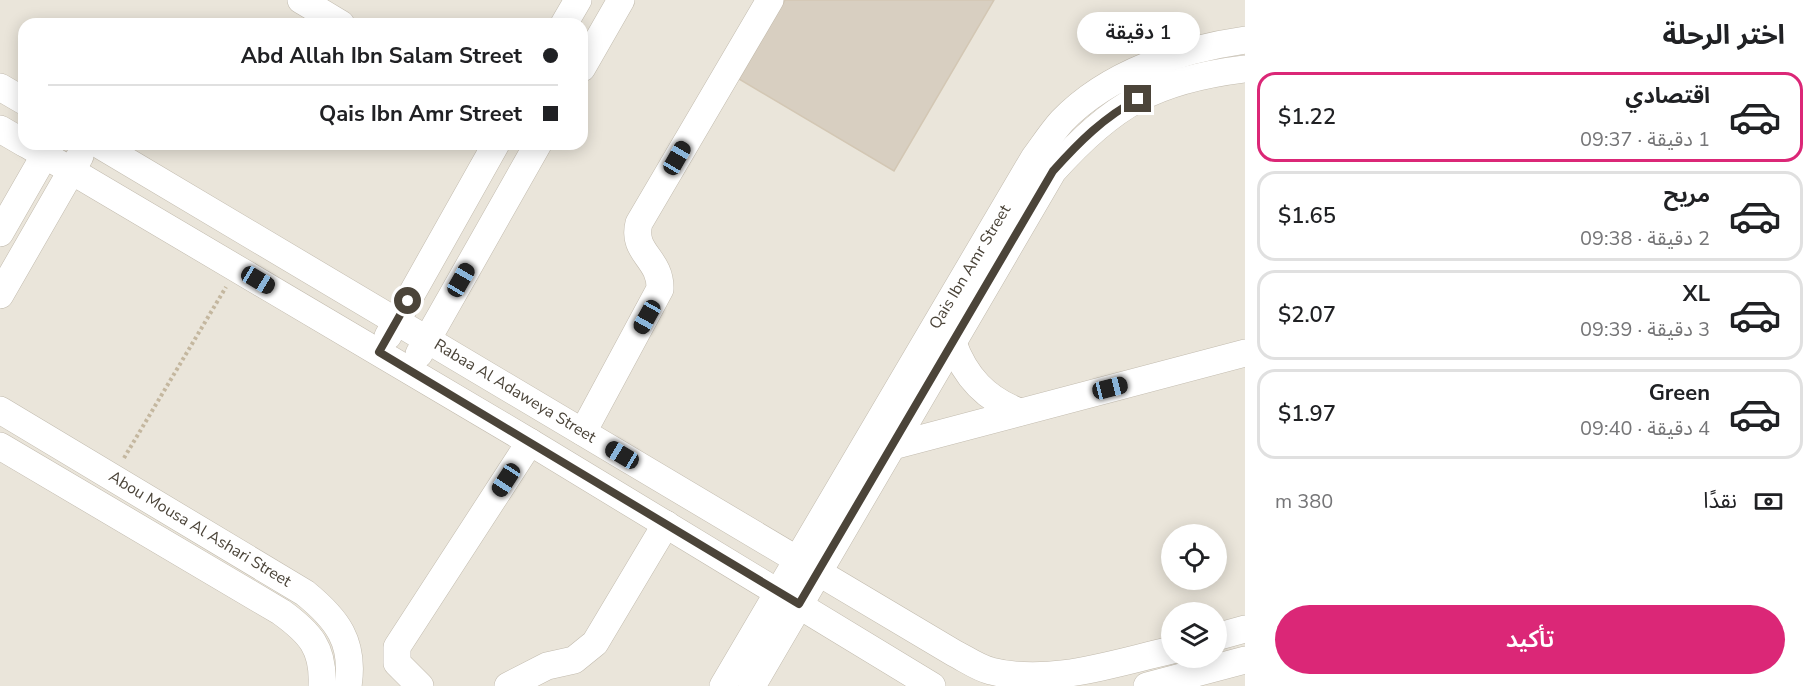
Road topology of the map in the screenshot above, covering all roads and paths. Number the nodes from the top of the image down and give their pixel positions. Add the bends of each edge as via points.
1 (301, 0) edge
2 (578, 0) edge
3 (621, 0) edge
4 (770, 0) edge
5 (331, 18) edge
6 (568, 18) edge
7 (1245, 40) edge
8 (588, 58) edge
9 (1245, 69) edge
10 (0, 87) edge
11 (18, 98) edge
12 (0, 129) edge
13 (18, 138) edge
14 (34, 150) edge
15 (42, 150) edge
16 (83, 150) edge
17 (108, 150) edge
18 (493, 150) edge
19 (535, 150) edge
20 (71, 171) junction
21 (0, 233) edge
22 (238, 268) junction
23 (0, 295) edge
24 (396, 320) junction
25 (427, 339) junction
26 (953, 343) junction
27 (379, 352) junction
28 (1245, 353) edge
29 (409, 370) junction
30 (0, 410) edge
31 (1020, 412) junction
32 (583, 432) junction
33 (530, 442) junction
34 (0, 446) edge
35 (893, 446) junction
36 (113, 477) junction
37 (666, 524) junction
38 (807, 566) junction
39 (788, 598) junction
40 (1245, 629) edge
41 (1227, 634) edge
42 (1161, 652) edge
43 (1245, 660) edge
44 (322, 686) edge
45 (348, 686) edge
46 (420, 686) edge
47 (508, 686) edge
48 (723, 686) edge
49 (752, 686) edge
50 (932, 686) edge
51 (1147, 686) edge

1 - 5 street
2 - 6 street
3 - 8 street
4 - 32 street via 639,223 639,243 659,272 660,289
7 - 38 street, Qais Ibn Amr Street via 1140,67 1099,90 1062,121 1034,158
9 - 26 street, Qais Ibn Amr Street via 1201,75 1158,88 1119,109 1083,137 1053,171
10 - 11 street
12 - 13 street
14 - 21 street
15 - 20 street
16 - 20 street
17 - 24 street, Rabaa Al Adaweya Street
18 - 24 street
19 - 25 street
20 - 22 street
20 - 23 street
22 - 27 street
22 - 36 path
24 - 25 street, Rabaa Al Adaweya Street
24 - 27 street
25 - 29 street
25 - 32 street, Rabaa Al Adaweya Street
26 - 31 street via 977,386 997,402
26 - 35 street, Qais Ibn Amr Street
27 - 29 street
28 - 31 street
29 - 33 street
30 - 36 street, Abou Mousa Al Ashari Street
31 - 35 street
32 - 38 street, Rabaa Al Adaweya Street
33 - 37 street
33 - 46 street via 397,647 397,663
34 - 44 street, Abou Mousa Al Ashari Street via 304,628 319,652
35 - 38 street, Qais Ibn Amr Street
36 - 45 street, Abou Mousa Al Ashari Street via 305,593 329,613 345,640
37 - 39 street
37 - 47 street via 595,643 574,660 547,666
38 - 39 street, Qais Ibn Amr Street
38 - 42 street, Rabaa Al Adaweya Street via 990,671 1029,678 1059,675
39 - 48 street
39 - 49 street
39 - 50 street
40 - 41 street
43 - 51 street

